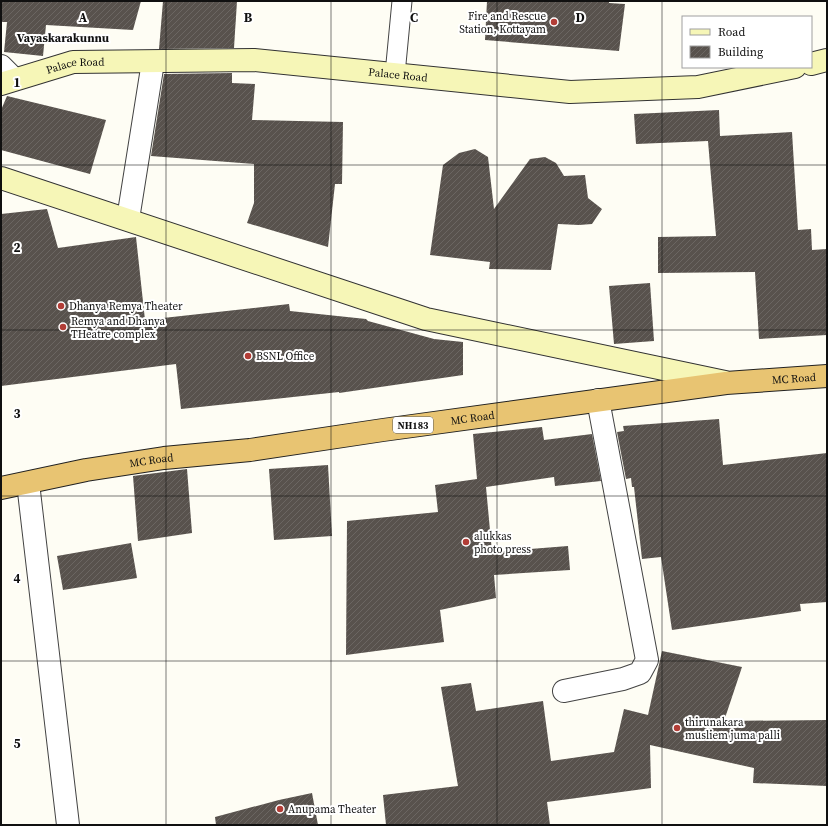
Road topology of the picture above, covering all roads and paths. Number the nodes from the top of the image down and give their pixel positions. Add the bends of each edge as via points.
1 (402, 1) edge
2 (827, 60) edge
3 (153, 62) junction
4 (812, 64) edge
5 (791, 68) edge
6 (395, 74) junction
7 (5, 76) edge
8 (1, 178) edge
9 (128, 219) junction
10 (827, 376) edge
11 (726, 382) junction
12 (598, 400) junction
13 (28, 483) junction
14 (1, 488) edge
15 (564, 691) dead end
16 (68, 825) edge

1 - 6 lane
2 - 4 main road
3 - 6 main road, Palace Road via 254,60
3 - 7 main road, Palace Road via 73,62
3 - 9 street
5 - 6 main road, Palace Road via 698,87 570,92
8 - 9 main road
9 - 11 main road via 426,319
10 - 11 highway, MC Road / NH183
11 - 12 highway, MC Road / NH183
12 - 13 highway, MC Road / NH183 via 250,450 164,458 86,470
12 - 15 street via 647,660 640,673
13 - 14 highway, MC Road / NH183
13 - 16 street

